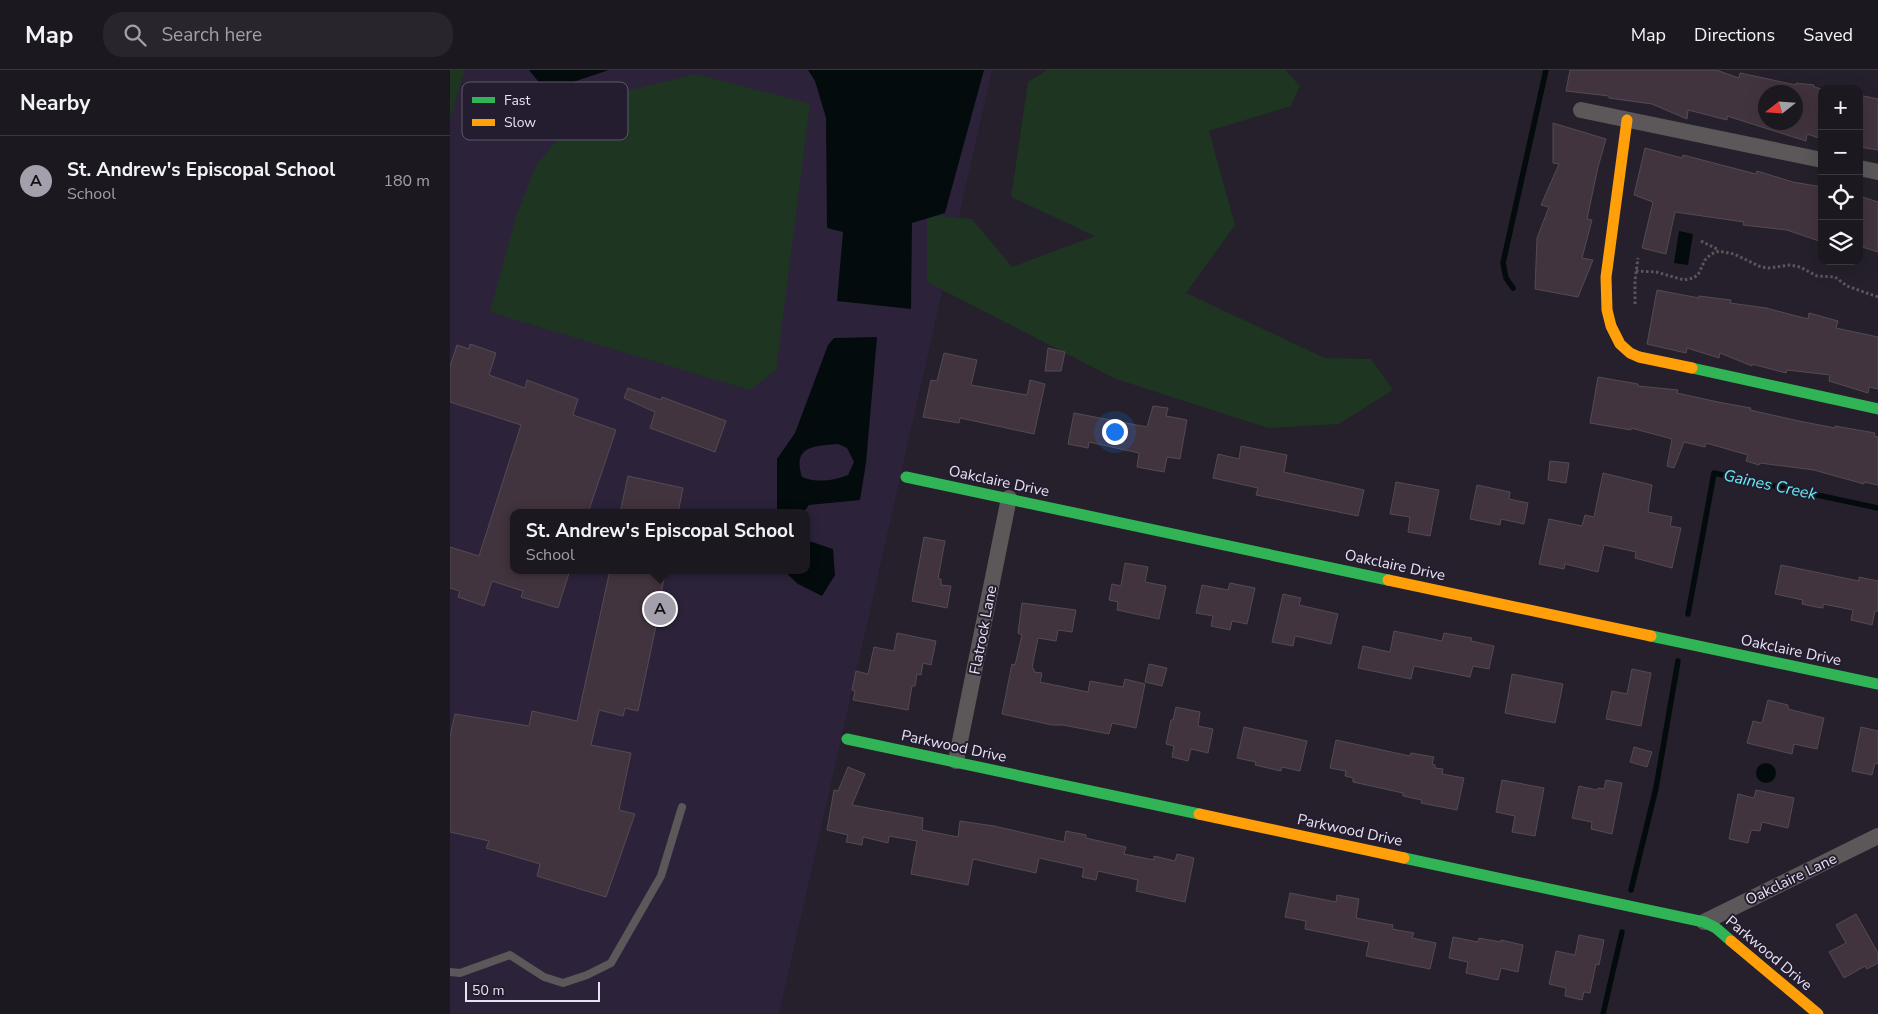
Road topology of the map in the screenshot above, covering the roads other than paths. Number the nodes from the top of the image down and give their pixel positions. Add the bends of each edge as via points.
1 (1581, 110) dead end
2 (1627, 120) junction
3 (1818, 159) edge
4 (1863, 169) edge
5 (1878, 172) edge
6 (1878, 409) edge
7 (906, 477) dead end
8 (1009, 498) junction
9 (1878, 684) edge
10 (847, 739) dead end
11 (956, 761) junction
12 (682, 807) dead end
13 (1878, 836) edge
14 (1704, 922) junction
15 (450, 972) edge
16 (1818, 1014) edge

1 - 2 street
2 - 3 street
2 - 6 street via 1606,288 1608,310 1619,343 1627,352 1639,357
4 - 5 street
7 - 8 street, Oakclaire Drive
8 - 9 street, Oakclaire Drive
8 - 11 street, Flatrock Lane
10 - 11 street, Parkwood Drive
11 - 14 street, Parkwood Drive
12 - 15 lane via 661,876 611,963 563,983 544,977 510,955 460,973
13 - 14 street, Oakclaire Lane
14 - 16 street, Parkwood Drive via 1716,928

